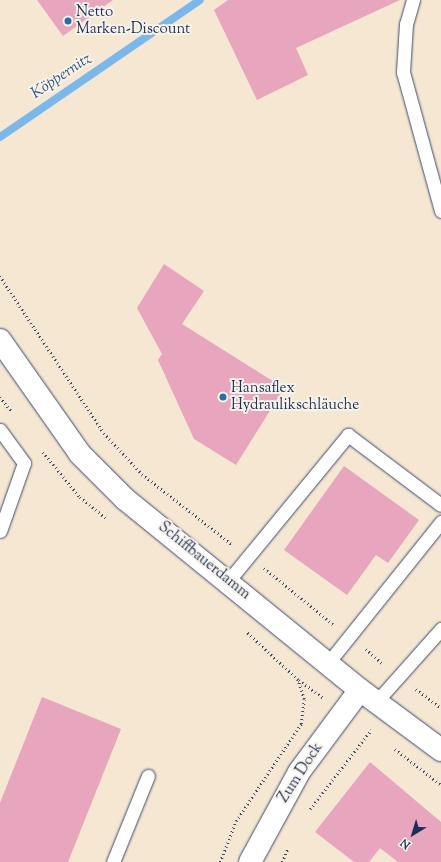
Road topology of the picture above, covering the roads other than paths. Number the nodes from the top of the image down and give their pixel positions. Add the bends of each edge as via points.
1 (413, 0) edge
2 (441, 211) edge
3 (0, 340) edge
4 (0, 430) edge
5 (441, 505) edge
6 (441, 522) edge
7 (0, 530) edge
8 (229, 580) junction
9 (441, 629) edge
10 (328, 663) junction
11 (368, 696) junction
12 (441, 750) edge
13 (148, 776) dead end
14 (113, 862) edge
15 (250, 862) edge

1 - 2 lane via 406,24 403,72
3 - 8 street, Schiffbauerdamm via 80,454 125,499
4 - 7 lane via 24,463
5 - 8 lane via 348,435
6 - 10 lane
8 - 10 street, Schiffbauerdamm
9 - 11 lane via 400,677
10 - 11 street, Schiffbauerdamm
11 - 12 street, Schiffbauerdamm
11 - 15 street, Zum Dock via 299,772
13 - 14 lane

